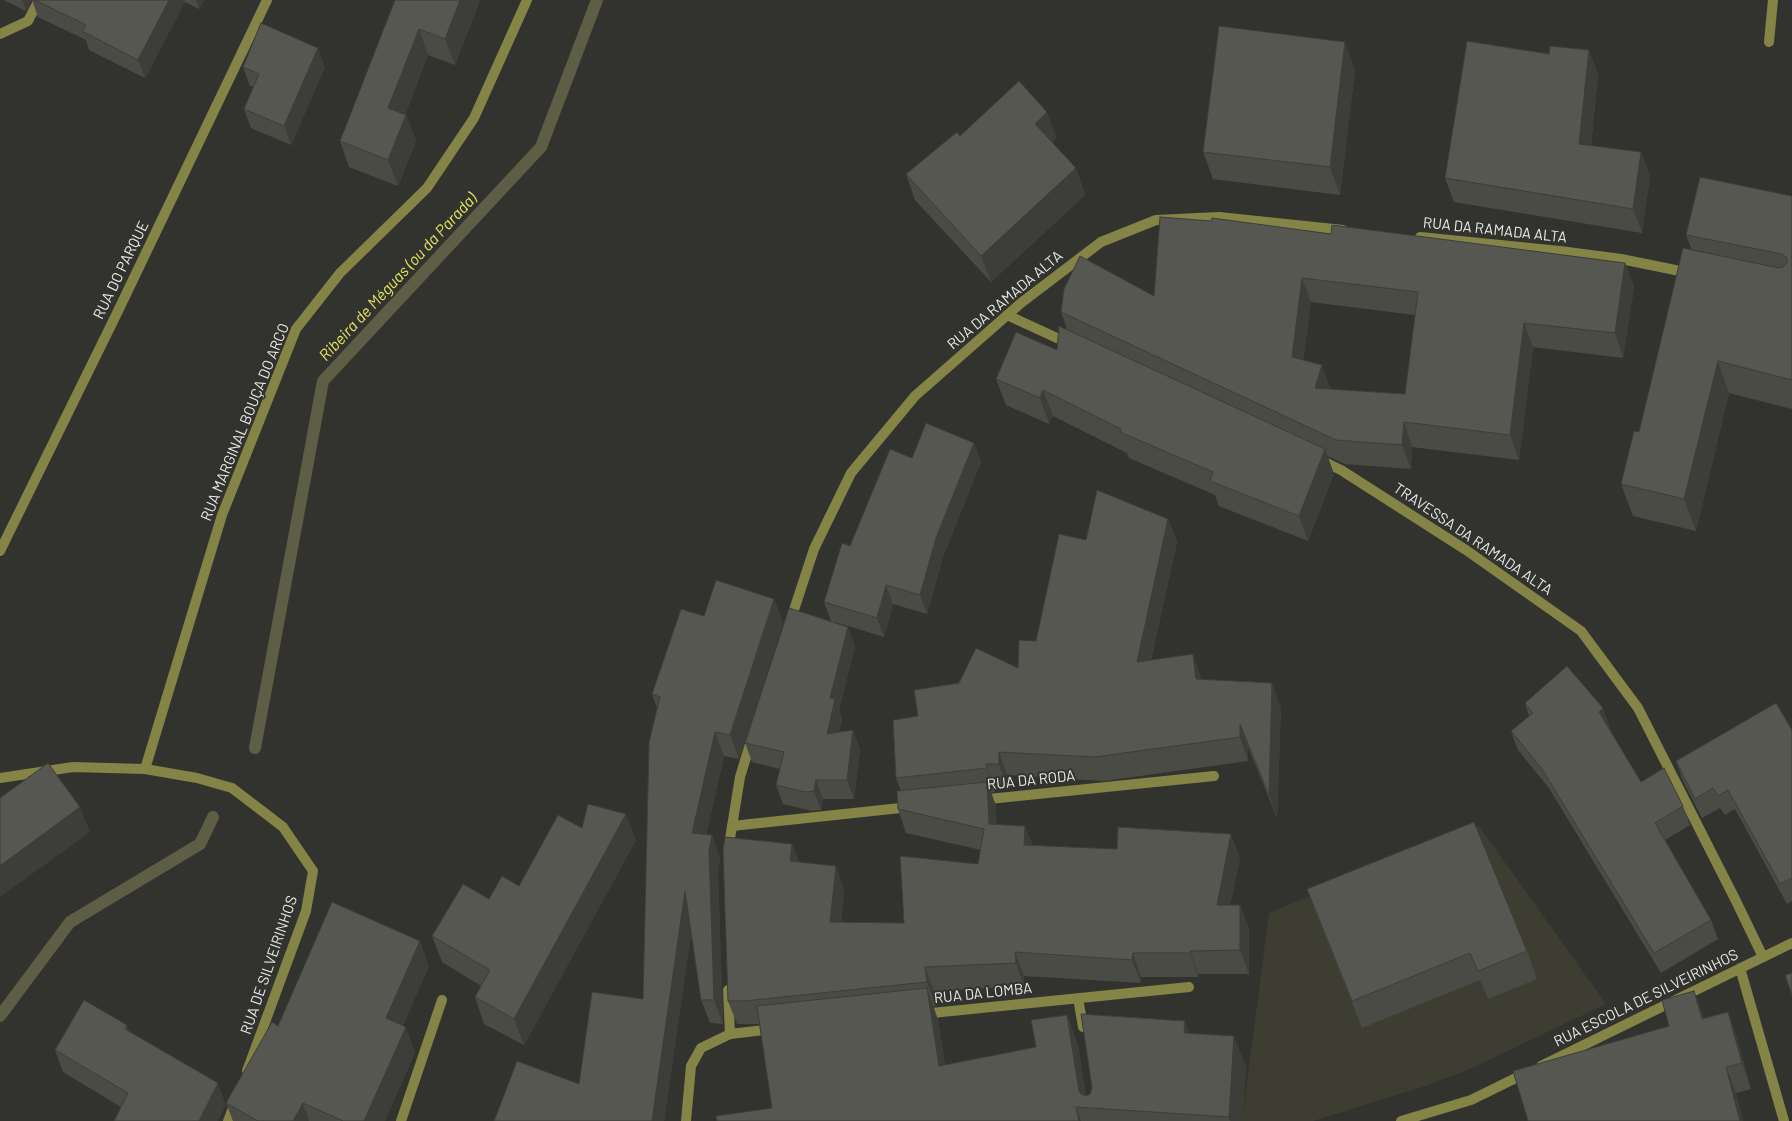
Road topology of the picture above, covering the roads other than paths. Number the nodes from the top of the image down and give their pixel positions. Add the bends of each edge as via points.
1 (38, 0) edge
2 (267, 0) edge
3 (527, 0) edge
4 (1774, 0) edge
5 (0, 34) edge
6 (1768, 42) dead end
7 (1355, 231) edge
8 (1414, 236) edge
9 (1697, 274) edge
10 (1007, 315) junction
11 (1079, 348) edge
12 (1305, 453) edge
13 (0, 550) edge
14 (786, 632) edge
15 (754, 732) edge
16 (145, 770) junction
17 (1214, 776) dead end
18 (0, 778) edge
19 (968, 801) edge
20 (919, 806) edge
21 (732, 826) junction
22 (726, 864) edge
23 (1792, 943) edge
24 (1763, 957) junction
25 (1740, 968) junction
26 (728, 984) edge
27 (1189, 987) dead end
28 (1078, 998) junction
29 (442, 1000) dead end
30 (914, 1015) edge
31 (788, 1028) edge
32 (730, 1034) junction
33 (1084, 1036) edge
34 (228, 1121) edge
35 (401, 1121) edge
36 (686, 1121) edge
37 (1401, 1121) edge
38 (1784, 1121) edge

1 - 5 street via 28,21
2 - 13 street, RUA DO PARQUE
3 - 16 street, RUA MARGINAL BOUÇA DO ARCO via 474,118 427,188 340,273 296,329 222,515
4 - 6 street
7 - 10 street, RUA DA RAMADA ALTA via 1219,217 1156,220 1100,242
8 - 9 street, RUA DA RAMADA ALTA via 1620,259
10 - 11 street
10 - 14 street, RUA DA RAMADA ALTA via 916,396 851,473 814,549
12 - 24 street, TRAVESSA DA RAMADA ALTA via 1341,470 1466,550 1581,630 1638,708
15 - 21 street via 740,777
16 - 18 street via 73,767
16 - 34 street, RUA DE SILVEIRINHOS via 197,778 232,788 283,827 313,871 306,911
17 - 19 street, RUA DA RODA
20 - 21 street
21 - 22 street
23 - 24 street, RUA ESCOLA DE SILVEIRINHOS
24 - 25 street, RUA ESCOLA DE SILVEIRINHOS
25 - 37 street, RUA ESCOLA DE SILVEIRINHOS via 1471,1100
25 - 38 street
26 - 32 street
27 - 28 street, RUA DA LOMBA
28 - 30 street, RUA DA LOMBA
28 - 33 street
29 - 35 street
31 - 32 street
32 - 36 street via 701,1048 691,1066

